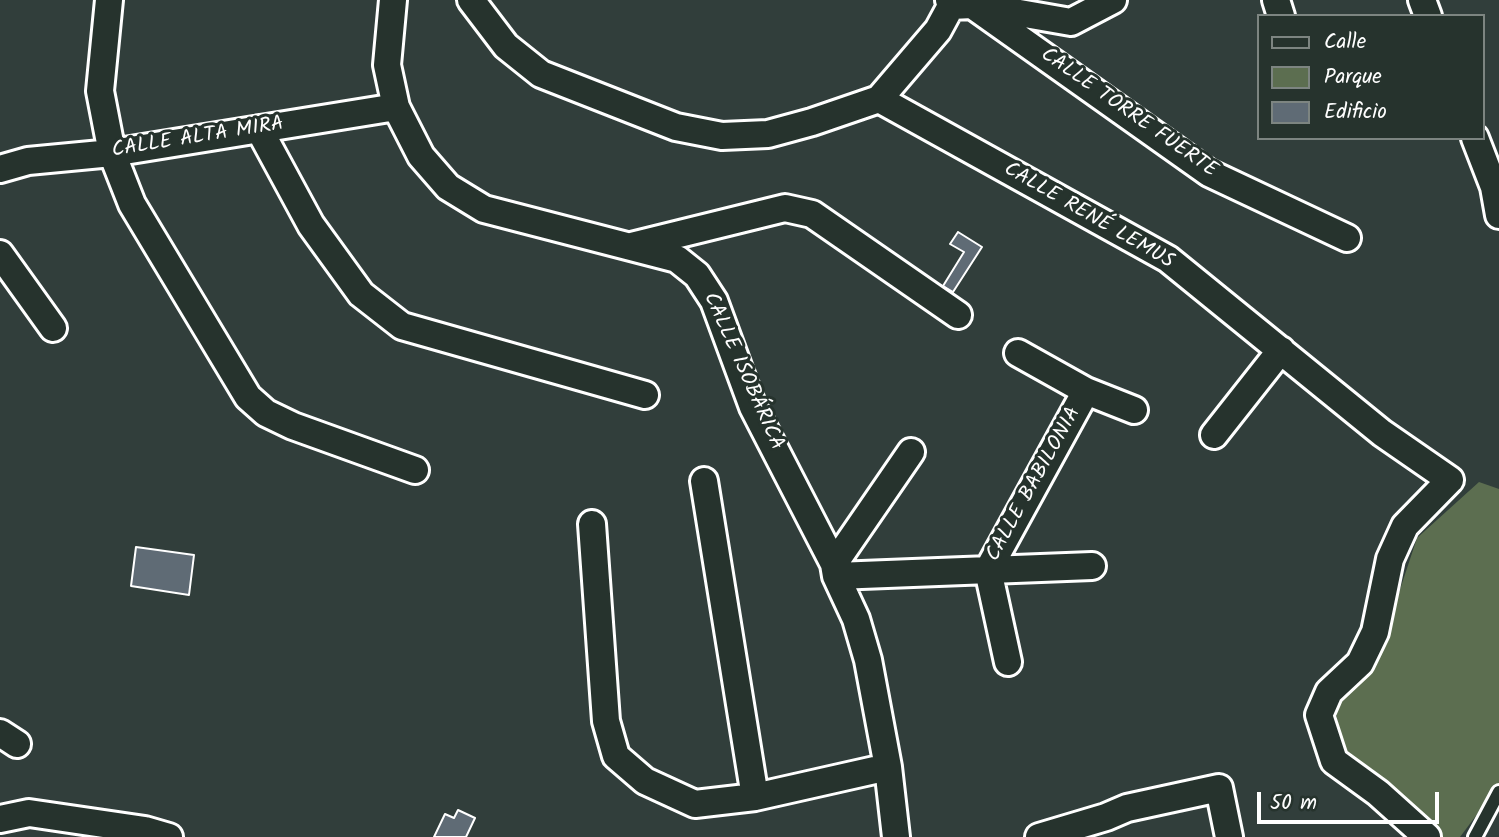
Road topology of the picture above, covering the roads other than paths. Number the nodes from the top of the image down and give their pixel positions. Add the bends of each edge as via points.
1 (109, 0) edge
2 (393, 0) edge
3 (471, 0) edge
4 (1114, 0) edge
5 (957, 4) edge
6 (878, 99) junction
7 (396, 107) junction
8 (259, 129) junction
9 (1476, 140) edge
10 (112, 153) junction
11 (0, 169) edge
12 (1499, 215) edge
13 (1347, 238) dead end
14 (629, 247) junction
15 (0, 254) edge
16 (958, 315) dead end
17 (53, 328) dead end
18 (1281, 350) junction
19 (1018, 354) dead end
20 (1086, 391) junction
21 (645, 395) dead end
22 (1134, 410) dead end
23 (1214, 435) dead end
24 (911, 452) dead end
25 (415, 470) dead end
26 (704, 481) dead end
27 (593, 524) dead end
28 (1092, 566) dead end
29 (835, 570) junction
30 (988, 570) junction
31 (1008, 662) dead end
32 (888, 766) junction
33 (1499, 792) edge
34 (755, 797) junction
35 (0, 819) edge
36 (1109, 827) edge
37 (169, 837) edge
38 (896, 837) edge
39 (1038, 837) edge
40 (1229, 837) edge
41 (1427, 837) edge
42 (1475, 837) edge

1 - 10 street via 100,91
2 - 7 street, CALLE ISOBÁRICA via 387,65
3 - 6 street via 506,46 541,74 676,127 722,136 768,134
4 - 5 street via 1071,22
5 - 6 street
5 - 13 street, CALLE TORRE FUERTE via 1209,173
6 - 18 street, CALLE RENÉ LEMUS via 1168,259
7 - 8 street, CALLE ALTA MIRA
7 - 14 street, CALLE ISOBÁRICA via 421,156 439,177 484,209
8 - 10 street, CALLE ALTA MIRA
8 - 21 street via 312,225 361,294 402,326
9 - 12 street via 1494,187
10 - 11 street, CALLE ALTA MIRA
10 - 25 street via 132,204 248,397 266,413 293,425
14 - 16 street via 785,208 812,214
14 - 29 street, CALLE ISOBÁRICA via 677,259 697,275 714,301 753,407
15 - 17 street
18 - 23 street
18 - 41 street, CALLE RENÉ LEMUS via 1382,433 1450,481 1405,526 1390,559 1375,632 1360,663 1329,692 1319,715 1334,761
19 - 20 street
20 - 22 street
20 - 30 street, CALLE BABILONIA
24 - 29 street
26 - 34 street
27 - 34 street via 606,721 616,755 645,781 695,804
28 - 30 street
29 - 30 street
29 - 32 street, CALLE ISOBÁRICA via 868,660
30 - 31 street, CALLE BABILONIA
32 - 34 street
32 - 38 street, CALLE ISOBÁRICA
33 - 42 lane
35 - 37 street via 29,813
36 - 39 street
36 - 40 street via 1127,808 1219,789

